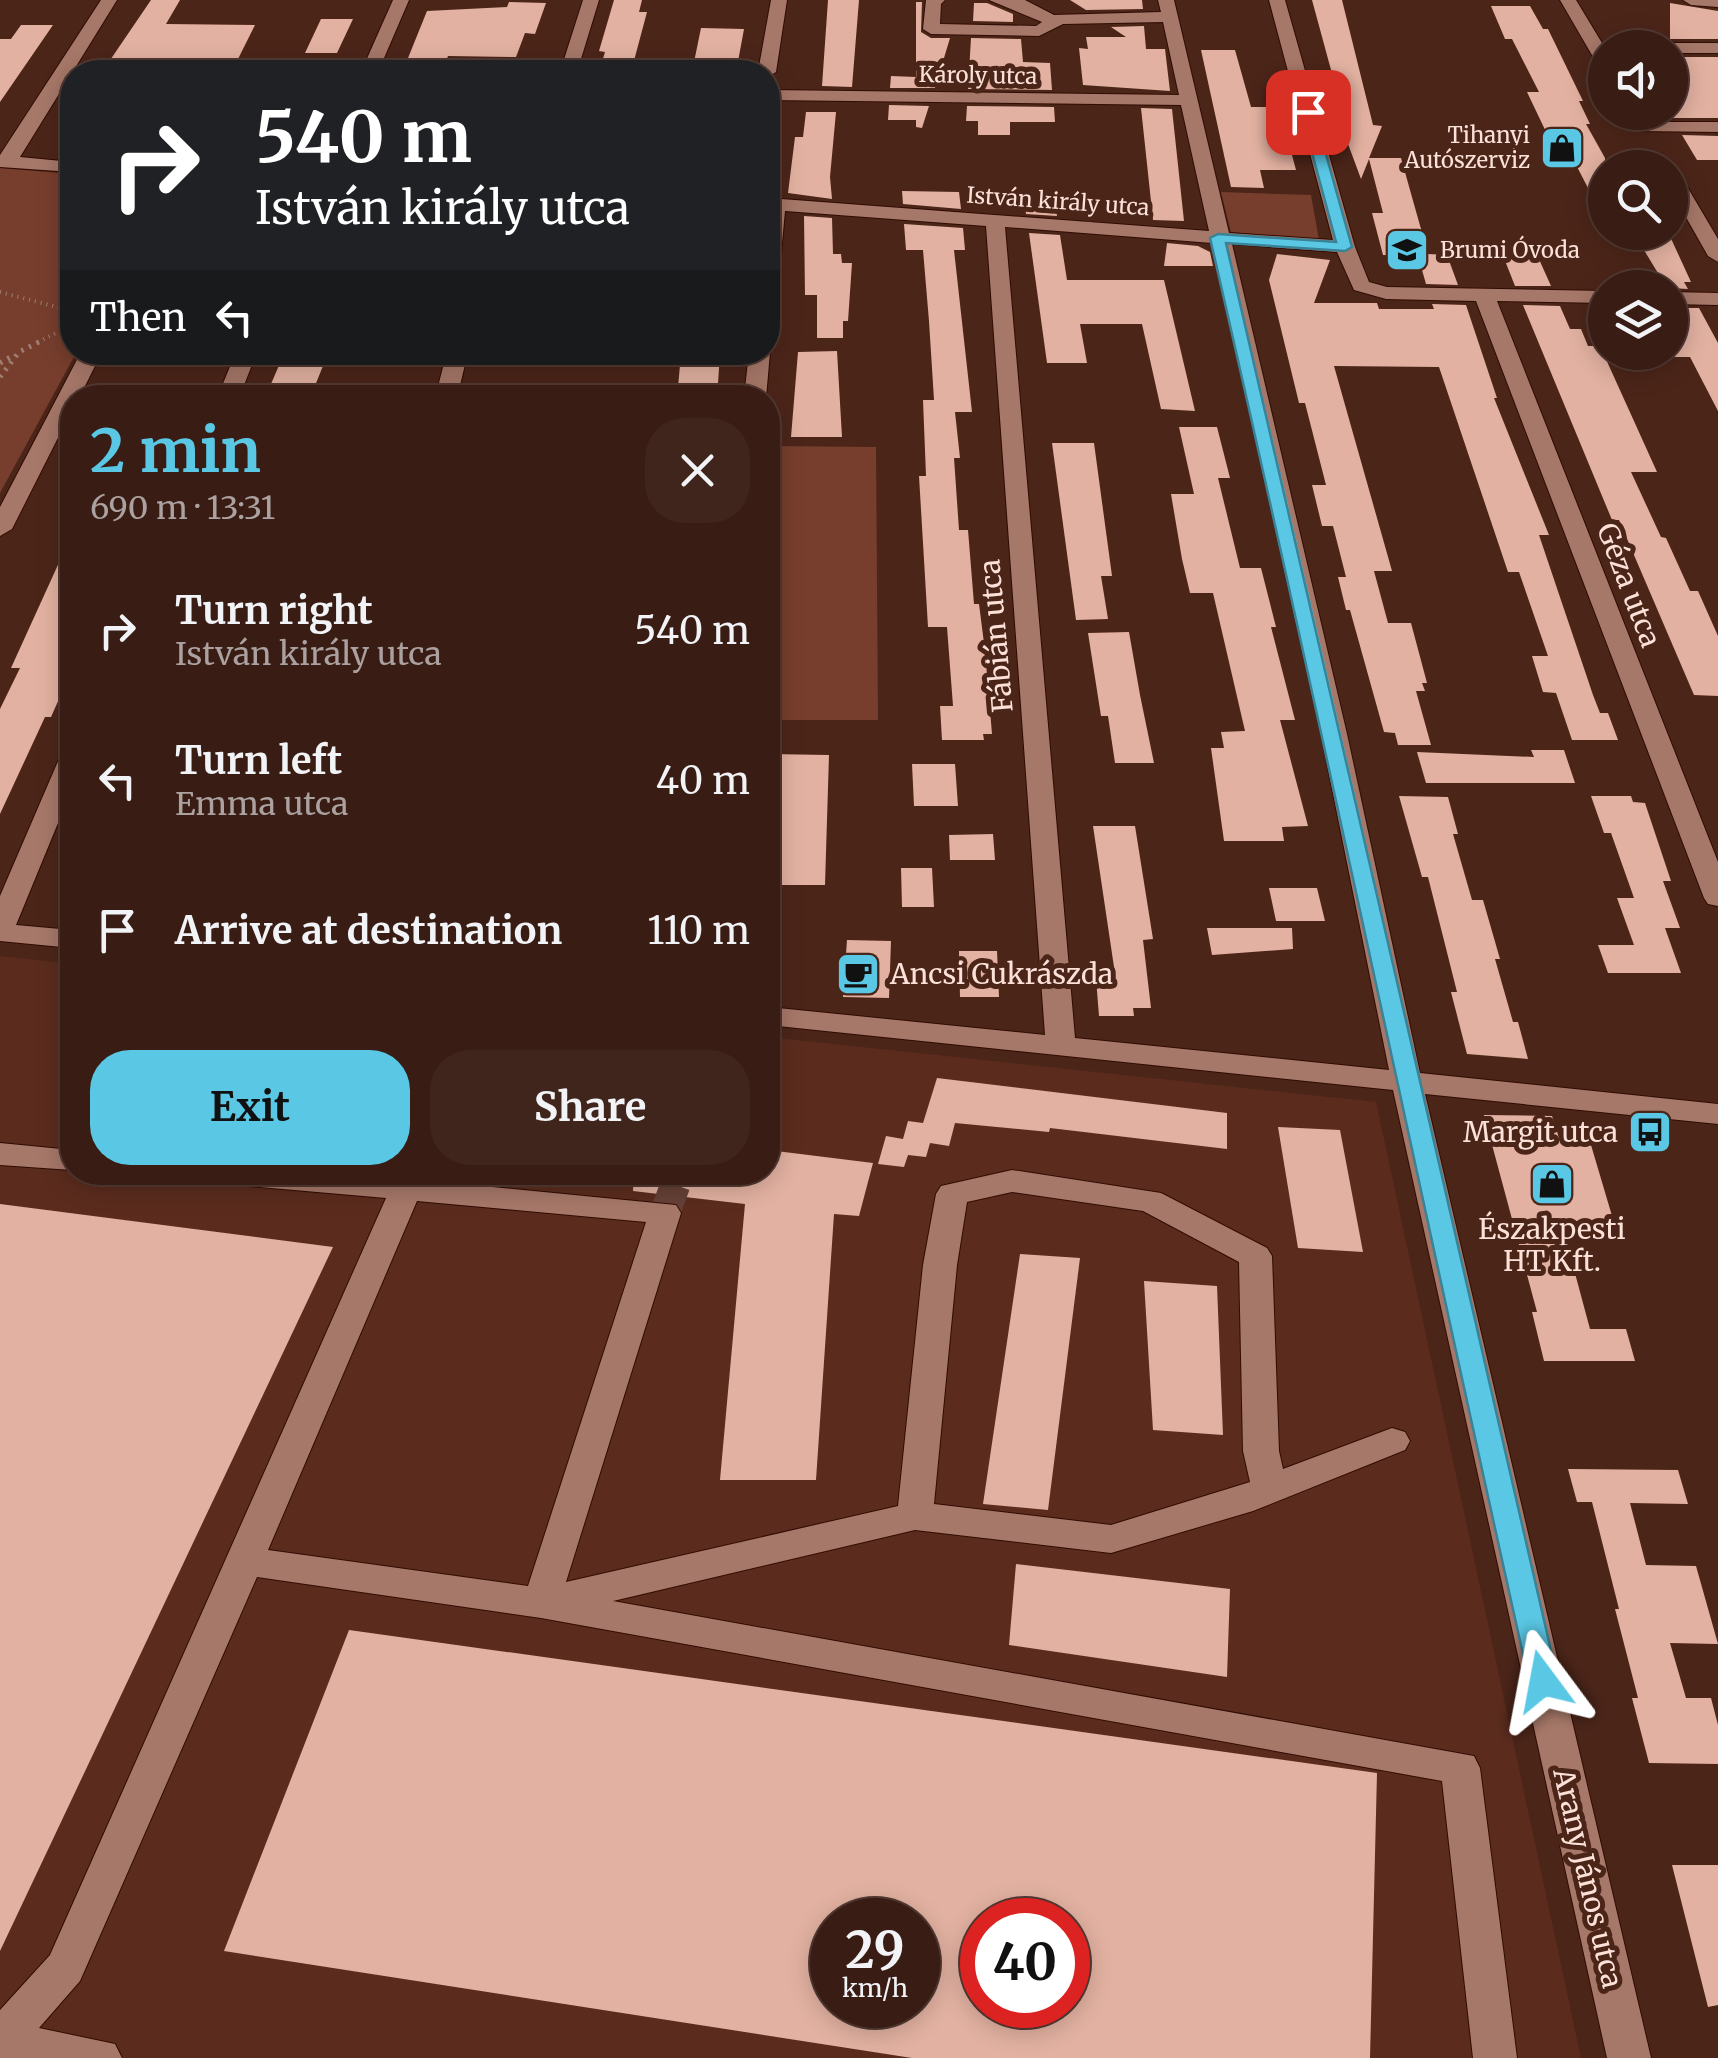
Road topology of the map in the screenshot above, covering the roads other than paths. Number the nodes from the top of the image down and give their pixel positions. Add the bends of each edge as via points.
1 (109, 0) edge
2 (401, 0) edge
3 (591, 0) edge
4 (779, 0) edge
5 (937, 0) edge
6 (998, 0) edge
7 (1276, 0) edge
8 (1568, 0) edge
9 (1691, 0) edge
10 (1718, 2) edge
11 (1167, 8) edge
12 (1053, 22) junction
13 (1588, 31) edge
14 (1688, 48) edge
15 (1718, 48) edge
16 (70, 60) edge
17 (374, 60) edge
18 (572, 60) edge
19 (769, 60) edge
20 (60, 75) edge
21 (780, 95) edge
22 (1188, 100) junction
23 (1688, 124) edge
24 (1718, 126) edge
25 (4, 161) edge
26 (60, 166) edge
27 (1688, 205) edge
28 (780, 206) edge
29 (1693, 214) junction
30 (1718, 214) edge
31 (995, 221) junction
32 (1218, 238) junction
33 (1345, 247) junction
34 (1718, 256) edge
35 (1484, 294) junction
36 (1588, 297) edge
37 (1688, 299) edge
38 (1718, 300) edge
39 (60, 413) edge
40 (0, 528) edge
41 (60, 788) edge
42 (1718, 898) edge
43 (0, 930) edge
44 (60, 938) edge
45 (780, 1017) edge
46 (1061, 1046) junction
47 (1406, 1079) junction
48 (1718, 1114) edge
49 (0, 1154) edge
50 (60, 1159) edge
51 (361, 1185) edge
52 (406, 1189) junction
53 (1392, 1440) dead end
54 (1270, 1489) junction
55 (915, 1516) junction
56 (245, 1561) junction
57 (541, 1603) junction
58 (0, 2041) edge
59 (100, 2058) edge
60 (1495, 2058) edge
61 (1630, 2058) edge

1 - 16 street
2 - 17 street
3 - 18 street
4 - 19 street
5 - 12 street via 930,30 1039,31
6 - 12 street
7 - 33 street
8 - 13 street
9 - 10 street
11 - 12 street
11 - 22 street, Arany János utca
14 - 15 street
20 - 25 street
21 - 22 street, Károly utca
22 - 32 street, Arany János utca
23 - 24 street
25 - 26 street
27 - 29 street
28 - 31 street, István király utca
29 - 30 street
29 - 34 street
31 - 32 street, István király utca
31 - 46 street, Fábián utca
32 - 33 street, István király utca
32 - 47 street, Arany János utca
33 - 35 street via 1361,286 1386,293
35 - 36 street
35 - 42 street, Géza utca
37 - 38 street
39 - 40 street
41 - 43 street
43 - 44 street
45 - 46 street
46 - 47 street
47 - 48 street
47 - 61 street, Arany János utca
49 - 50 street
51 - 52 street
52 - 56 street
52 - 57 street via 666,1213
53 - 54 street
54 - 55 street via 1111,1539
54 - 55 street via 1261,1452 1255,1256 1150,1201 1012,1181 952,1194
55 - 57 street
56 - 57 street
56 - 58 street via 65,1968
57 - 60 street via 1460,1768
58 - 59 street

